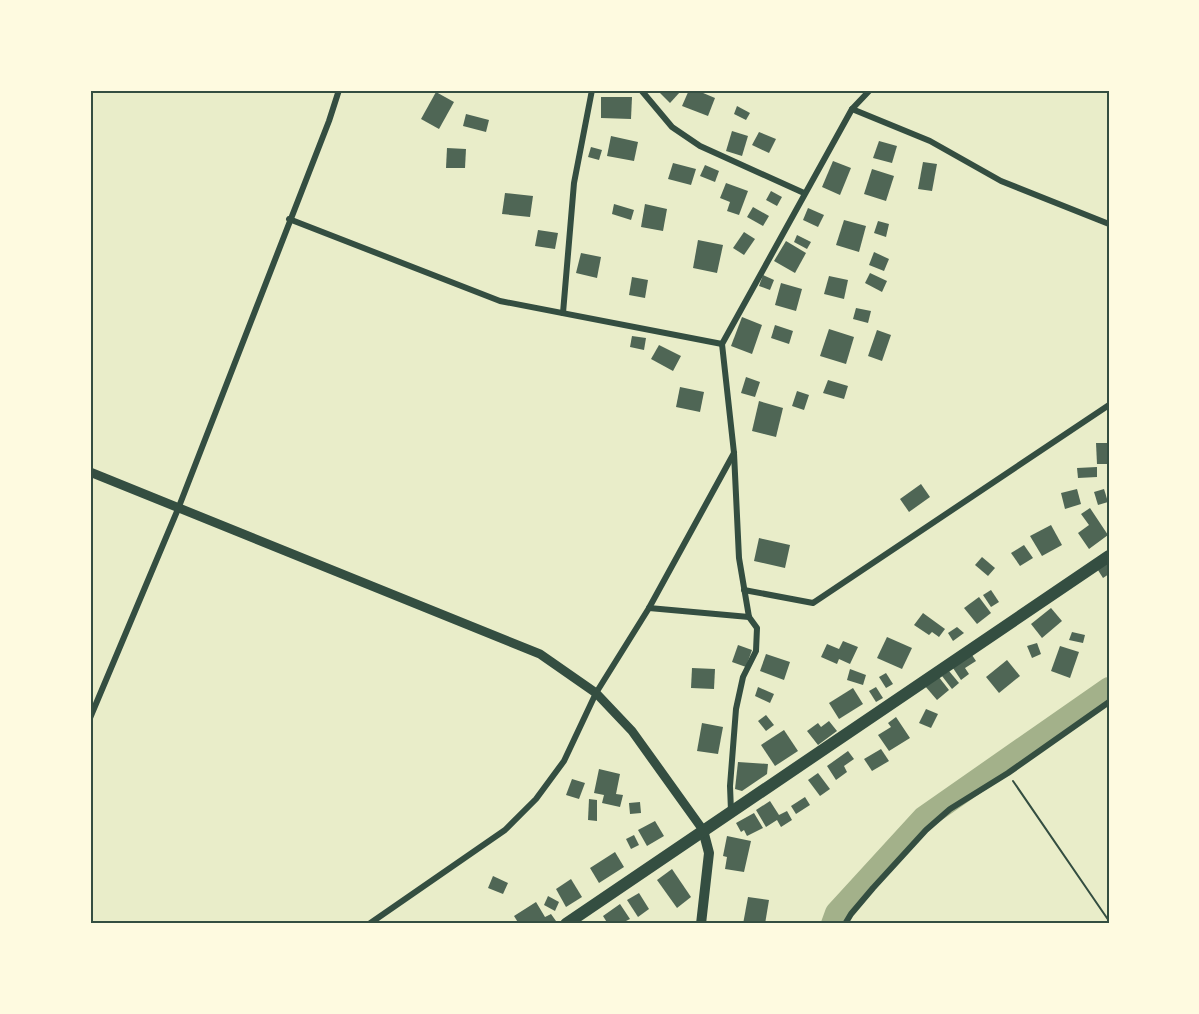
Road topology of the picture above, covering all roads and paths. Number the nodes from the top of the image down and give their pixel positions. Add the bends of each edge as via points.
1 (339, 90) edge
2 (592, 90) edge
3 (641, 90) edge
4 (870, 90) edge
5 (852, 110) junction
6 (804, 193) junction
7 (290, 219) junction
8 (1109, 225) edge
9 (563, 313) junction
10 (722, 344) junction
11 (1109, 405) edge
12 (734, 453) junction
13 (90, 472) edge
14 (178, 509) junction
15 (1109, 556) edge
16 (744, 590) junction
17 (649, 608) junction
18 (749, 617) junction
19 (596, 693) junction
20 (1109, 702) edge
21 (90, 718) edge
22 (1008, 773) junction
23 (731, 813) junction
24 (703, 830) junction
25 (1109, 921) edge
26 (369, 924) edge
27 (566, 924) edge
28 (701, 924) edge
29 (845, 924) edge

1 - 7 street
2 - 9 street via 574,183
3 - 6 street via 672,127 700,146
4 - 5 street
5 - 6 street
5 - 8 street via 930,141 1001,181
6 - 10 street
7 - 9 street via 500,301
7 - 14 street
9 - 10 street
10 - 12 street
11 - 16 street via 813,603
12 - 16 street
12 - 17 street
13 - 14 street
14 - 19 street via 540,654
14 - 21 street
15 - 23 main road
16 - 18 street
17 - 18 street
17 - 19 street
18 - 23 street via 757,628 756,651 743,677 736,709
19 - 24 street via 632,731
19 - 26 street via 564,761 536,799 505,830
20 - 22 street
22 - 25 path
22 - 29 street via 950,809 926,830
23 - 24 main road
24 - 27 main road
24 - 28 main road via 709,854

